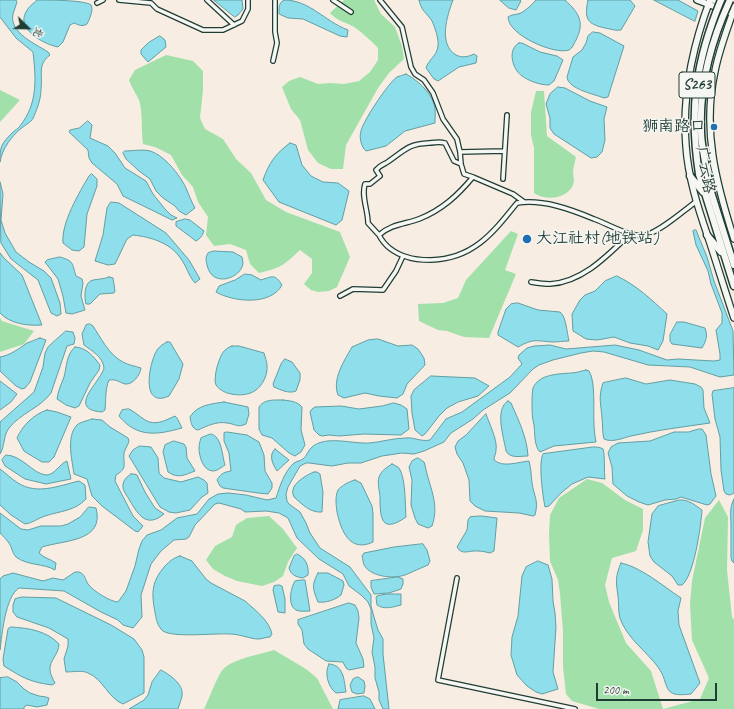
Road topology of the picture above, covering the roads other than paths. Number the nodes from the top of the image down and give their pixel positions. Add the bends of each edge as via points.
1 (103, 0) edge
2 (118, 0) edge
3 (207, 0) edge
4 (248, 0) edge
5 (275, 0) edge
6 (333, 0) edge
7 (380, 0) edge
8 (697, 0) edge
9 (721, 0) edge
10 (730, 0) edge
11 (710, 2) edge
12 (97, 3) dead end
13 (734, 11) edge
14 (351, 12) dead end
15 (234, 25) junction
16 (273, 61) dead end
17 (692, 66) junction
18 (714, 72) junction
19 (507, 115) dead end
20 (504, 151) junction
21 (460, 152) junction
22 (461, 164) junction
23 (690, 176) junction
24 (473, 177) junction
25 (503, 179) dead end
26 (705, 194) junction
27 (524, 202) junction
28 (697, 202) junction
29 (631, 233) junction
30 (707, 234) junction
31 (379, 235) junction
32 (734, 239) edge
33 (724, 255) junction
34 (403, 256) junction
35 (734, 265) edge
36 (531, 282) dead end
37 (734, 286) edge
38 (340, 296) dead end
39 (734, 318) edge
40 (457, 578) dead end
41 (575, 709) edge

1 - 12 street
2 - 15 street via 151,3 157,9 203,30 223,30
3 - 15 street
4 - 15 street via 248,9 242,22
5 - 16 street via 277,43
6 - 14 street
7 - 21 street via 402,27 411,67 433,93 443,119 457,139
8 - 11 main road
9 - 26 main road, 广云路 / S263, bridge via 705,44 694,110 696,152
10 - 35 main road, 广云路 / S263, bridge via 715,36 706,68 701,131 711,192
11 - 13 main road
11 - 17 main road, 广云路 / S263
13 - 18 main road, S263
17 - 18 main road via 705,61
17 - 23 main road, 广云路 / S263 via 685,124
18 - 32 main road, S263 via 710,124 712,149 716,177
19 - 20 street
20 - 21 street
20 - 25 street
21 - 22 street
22 - 24 street via 464,174
22 - 31 street via 454,161 445,143 438,141 414,144 388,163 381,164 376,170 380,176 366,184 363,190 368,223
23 - 26 main road
23 - 28 main road, 广云路 / S263
24 - 27 street via 513,194
24 - 31 street via 444,206 418,219 385,230
26 - 33 main road, 广云路 / S263
27 - 29 street via 545,203
27 - 34 street via 517,203 488,236 460,256 422,260
28 - 29 street via 658,230 645,236
28 - 30 main road, 广云路 / S263
29 - 36 street via 596,265 581,274 558,283
30 - 33 main road
30 - 39 main road, 广云路 / S263
31 - 34 street via 383,243
33 - 37 main road, 广云路 / S263
34 - 38 street via 383,290 353,289
40 - 41 street via 438,680

